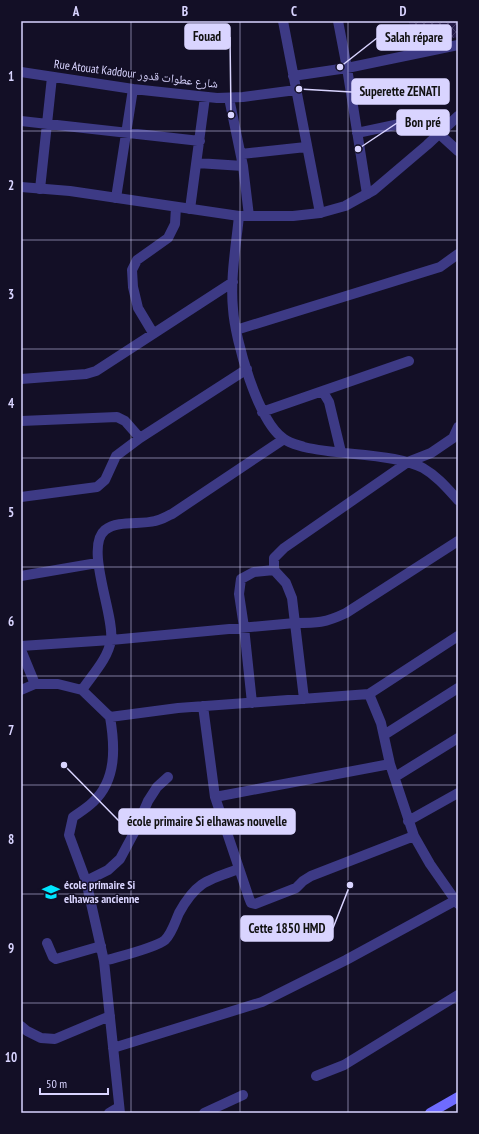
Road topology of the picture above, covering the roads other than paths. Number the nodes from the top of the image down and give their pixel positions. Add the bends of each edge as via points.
1 (283, 21) edge
2 (338, 21) edge
3 (458, 45) edge
4 (347, 68) junction
5 (21, 72) edge
6 (293, 76) junction
7 (52, 77) junction
8 (133, 88) junction
9 (296, 90) junction
10 (205, 97) junction
11 (229, 98) junction
12 (458, 116) edge
13 (21, 121) edge
14 (48, 124) junction
15 (126, 133) junction
16 (356, 133) junction
17 (438, 134) junction
18 (200, 141) junction
19 (306, 147) junction
20 (458, 151) edge
21 (241, 154) junction
22 (196, 163) junction
23 (243, 166) junction
24 (21, 187) edge
25 (40, 188) junction
26 (367, 194) junction
27 (116, 198) junction
28 (176, 206) junction
29 (190, 209) junction
30 (320, 213) junction
31 (244, 216) junction
32 (458, 254) edge
33 (233, 282) junction
34 (236, 330) junction
35 (153, 333) junction
36 (409, 361) dead end
37 (247, 369) junction
38 (21, 379) edge
39 (323, 392) junction
40 (262, 412) junction
41 (21, 421) edge
42 (458, 427) edge
43 (140, 438) junction
44 (284, 440) junction
45 (341, 452) junction
46 (408, 462) junction
47 (21, 497) edge
48 (457, 497) edge
49 (458, 541) edge
50 (98, 563) junction
51 (274, 570) junction
52 (21, 576) edge
53 (295, 623) junction
54 (244, 627) junction
55 (458, 636) edge
56 (111, 640) junction
57 (21, 646) edge
58 (21, 650) edge
59 (35, 684) junction
60 (458, 688) edge
61 (21, 690) edge
62 (82, 690) junction
63 (369, 694) junction
64 (304, 699) junction
65 (252, 703) junction
66 (203, 706) junction
67 (110, 717) junction
68 (384, 735) junction
69 (458, 738) edge
70 (390, 764) junction
71 (168, 776) dead end
72 (395, 777) junction
73 (458, 793) edge
74 (215, 797) junction
75 (408, 821) junction
76 (414, 836) junction
77 (239, 869) junction
78 (86, 881) junction
79 (457, 901) edge
80 (47, 942) dead end
81 (101, 946) junction
82 (104, 962) junction
83 (458, 995) edge
84 (110, 1016) junction
85 (21, 1026) edge
86 (113, 1048) junction
87 (316, 1076) dead end
88 (243, 1095) dead end
89 (458, 1097) edge
90 (120, 1110) edge
91 (109, 1113) edge
92 (204, 1113) edge
93 (430, 1113) edge

1 - 6 street
2 - 4 street
3 - 4 street
4 - 6 street
4 - 16 street
5 - 7 street, Rue Atouat Kaddour شارع عطوات قدور
6 - 9 street
7 - 8 street, Rue Atouat Kaddour شارع عطوات قدور
7 - 14 street
8 - 10 street, Rue Atouat Kaddour شارع عطوات قدور
8 - 15 street
9 - 11 street, Rue Atouat Kaddour شارع عطوات قدور
9 - 19 street
10 - 11 street, Rue Atouat Kaddour شارع عطوات قدور
10 - 18 street
11 - 21 street
12 - 17 street
13 - 14 street
14 - 15 street
14 - 25 street
15 - 18 street
15 - 27 street
16 - 17 street via 423,119
16 - 26 street
17 - 20 street
17 - 26 street
18 - 22 street
19 - 21 street
19 - 30 street
21 - 23 street
22 - 23 street
22 - 29 street
23 - 31 street
24 - 25 street
25 - 27 street
26 - 30 street via 345,206
27 - 28 street
28 - 29 street
28 - 35 street via 176,224 168,238 137,260 132,270 138,308
29 - 31 street
30 - 31 street
31 - 33 street
32 - 34 street via 440,268
33 - 34 street
33 - 35 street
34 - 37 street
35 - 38 street via 96,371
36 - 39 street
37 - 40 street
37 - 43 street
39 - 40 street
39 - 45 street via 329,402
40 - 44 street
41 - 43 street via 117,417 125,421
42 - 46 street via 453,438 431,453
43 - 47 street via 116,456 105,480 97,487
44 - 45 street via 304,447
44 - 50 street via 172,514 156,521 114,526 104,531 98,543
45 - 46 street via 376,455
46 - 48 street via 422,467
46 - 51 street via 284,548 274,558
49 - 53 street via 346,613 318,623
50 - 52 street
50 - 56 street via 111,626
51 - 53 street via 286,583 292,598
51 - 54 street via 254,572 241,580 239,594
53 - 54 street
53 - 64 street
54 - 56 street
54 - 65 street
55 - 63 street
56 - 57 street
56 - 62 street via 108,652
58 - 59 street
59 - 61 street
59 - 62 street via 58,684
60 - 68 street
62 - 67 street
63 - 64 street
63 - 68 street
64 - 65 street
65 - 66 street
66 - 67 street
66 - 74 street
67 - 78 street via 114,752 112,770 105,787 94,802 73,817 69,835
68 - 70 street
69 - 72 street
70 - 72 street
70 - 74 street
71 - 78 street via 148,801 120,859 108,870
72 - 75 street
73 - 75 street
74 - 77 street
75 - 76 street
76 - 77 street via 311,876 296,888 255,904 251,903
76 - 79 street via 430,864
77 - 82 street via 203,883 195,890 164,940
78 - 81 street
79 - 86 street via 262,1002
80 - 81 street via 56,960
81 - 82 street
82 - 84 street
83 - 87 street via 344,1065
84 - 85 street via 55,1038 41,1038
84 - 86 street
86 - 90 street
88 - 92 street
89 - 93 main road
90 - 91 street

